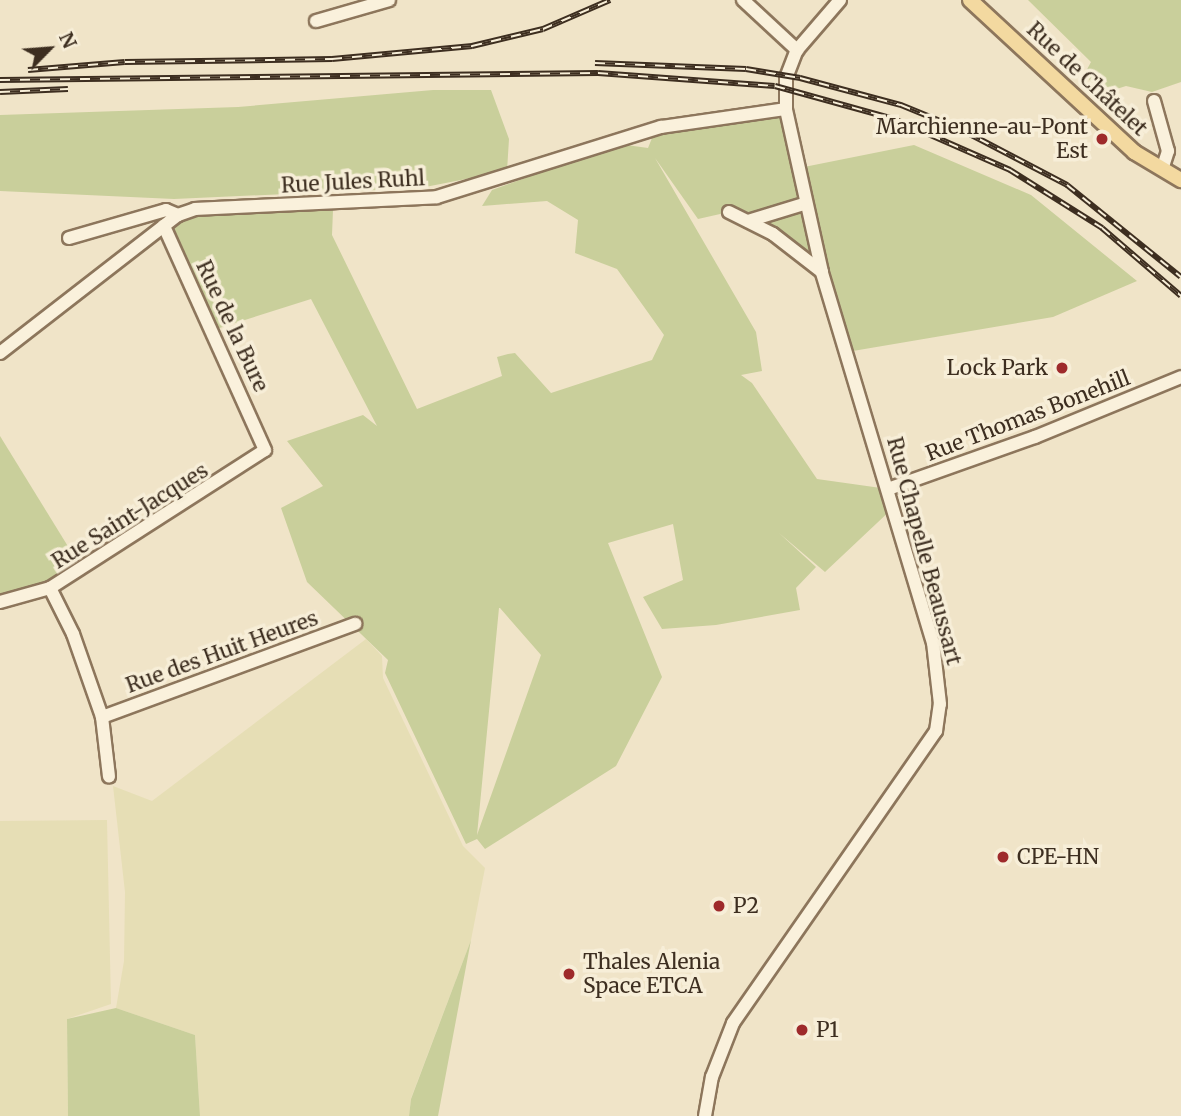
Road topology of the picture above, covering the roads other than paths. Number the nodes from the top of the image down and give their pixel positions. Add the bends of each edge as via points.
1 (389, 0) edge
2 (743, 0) edge
3 (840, 0) edge
4 (970, 0) edge
5 (316, 22) dead end
6 (797, 50) junction
7 (1154, 101) dead end
8 (786, 108) junction
9 (1162, 169) junction
10 (1181, 180) edge
11 (804, 204) junction
12 (729, 212) dead end
13 (178, 215) junction
14 (748, 221) junction
15 (164, 226) junction
16 (69, 238) dead end
17 (822, 272) junction
18 (0, 353) edge
19 (1181, 377) edge
20 (265, 442) joint
21 (888, 489) junction
22 (50, 589) junction
23 (0, 602) edge
24 (355, 624) dead end
25 (102, 717) junction
26 (109, 777) dead end
27 (705, 1116) edge

1 - 5 street
2 - 6 street
3 - 6 street, Rue Chapelle Beaussart
4 - 9 main road, Rue de Châtelet via 1134,152
6 - 8 street, Rue Chapelle Beaussart via 786,78
7 - 9 street via 1168,151
8 - 11 street, Rue Chapelle Beaussart
8 - 13 street, Rue Jules Ruhl via 661,127 437,197 234,205
9 - 10 main road, Rue de Châtelet
11 - 14 street
11 - 17 street, Rue Chapelle Beaussart
12 - 14 street
13 - 15 street, Rue Jules Ruhl
13 - 16 street via 166,210
14 - 17 street
15 - 18 street, Rue Jules Ruhl
15 - 20 street, Rue de la Bure
17 - 21 street, Rue Chapelle Beaussart
19 - 21 street, Rue Thomas Bonehill via 1035,437
20 - 22 street, Rue Saint-Jacques via 261,457
21 - 27 street, Rue Chapelle Beaussart via 933,643 939,677 936,731 733,1023 712,1077
22 - 23 street, Rue Saint-Jacques
22 - 25 street via 73,634
24 - 25 street, Rue des Huit Heures
25 - 26 street

